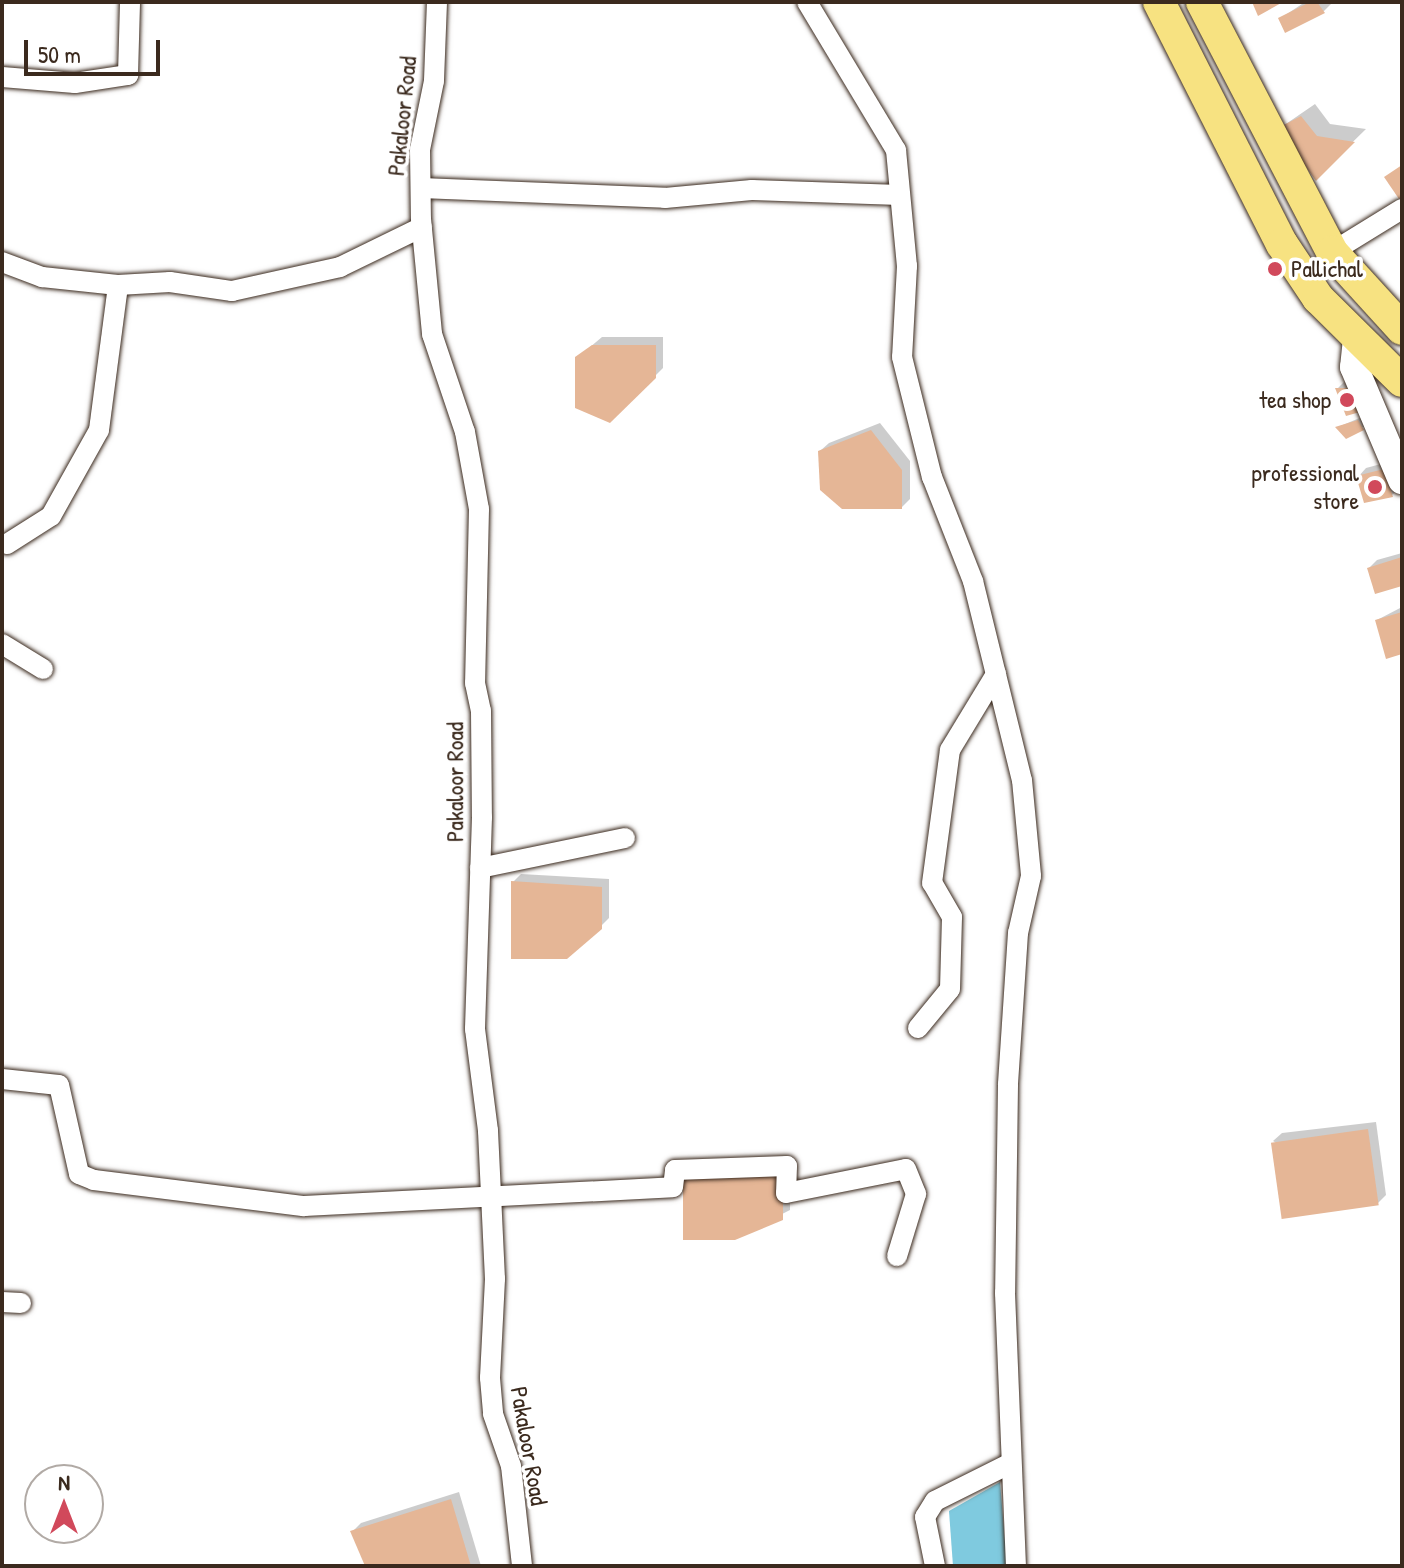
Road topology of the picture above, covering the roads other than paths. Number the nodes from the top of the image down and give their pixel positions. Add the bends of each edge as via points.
1 (130, 2) edge
2 (437, 2) edge
3 (807, 2) edge
4 (1159, 2) edge
5 (1202, 2) edge
6 (2, 77) edge
7 (421, 188) junction
8 (900, 195) junction
9 (1402, 209) edge
10 (422, 227) junction
11 (1332, 252) junction
12 (2, 262) edge
13 (118, 285) junction
14 (1402, 329) edge
15 (1357, 339) junction
16 (1402, 381) edge
17 (1402, 480) edge
18 (4, 547) edge
19 (2, 644) edge
20 (43, 669) dead end
21 (996, 674) junction
22 (625, 838) dead end
23 (480, 868) junction
24 (918, 1028) dead end
25 (2, 1079) edge
26 (490, 1193) junction
27 (897, 1256) dead end
28 (1011, 1463) junction
29 (522, 1566) edge
30 (935, 1566) edge
31 (1016, 1566) edge

1 - 6 street via 128,75 75,83
2 - 7 street, Pakaloor Road
3 - 8 street via 896,150
4 - 15 main road via 1282,244 1318,298
5 - 11 main road
7 - 8 street via 665,198 752,190
7 - 10 street, Pakaloor Road
8 - 21 street via 907,266 902,357 932,477 973,581
9 - 11 street
10 - 13 street via 340,267 232,291 170,282
10 - 23 street, Pakaloor Road via 432,334 465,432 479,509 475,683 481,711
11 - 14 main road
12 - 13 street via 42,277
13 - 18 street via 99,430 51,516
15 - 16 main road
15 - 17 main road via 1354,367
19 - 20 street
21 - 24 street via 950,750 932,883 952,917 950,989
21 - 28 street via 1022,780 1031,876 1018,933 1008,1085 1005,1293
22 - 23 street
23 - 26 street, Pakaloor Road via 475,1029
25 - 26 street via 59,1085 79,1174 94,1180 304,1206
26 - 27 street via 673,1187 675,1170 787,1166 786,1193 906,1169 916,1194
26 - 29 street, Pakaloor Road via 495,1279 491,1390 511,1466
28 - 30 street via 935,1501 925,1517
28 - 31 street

